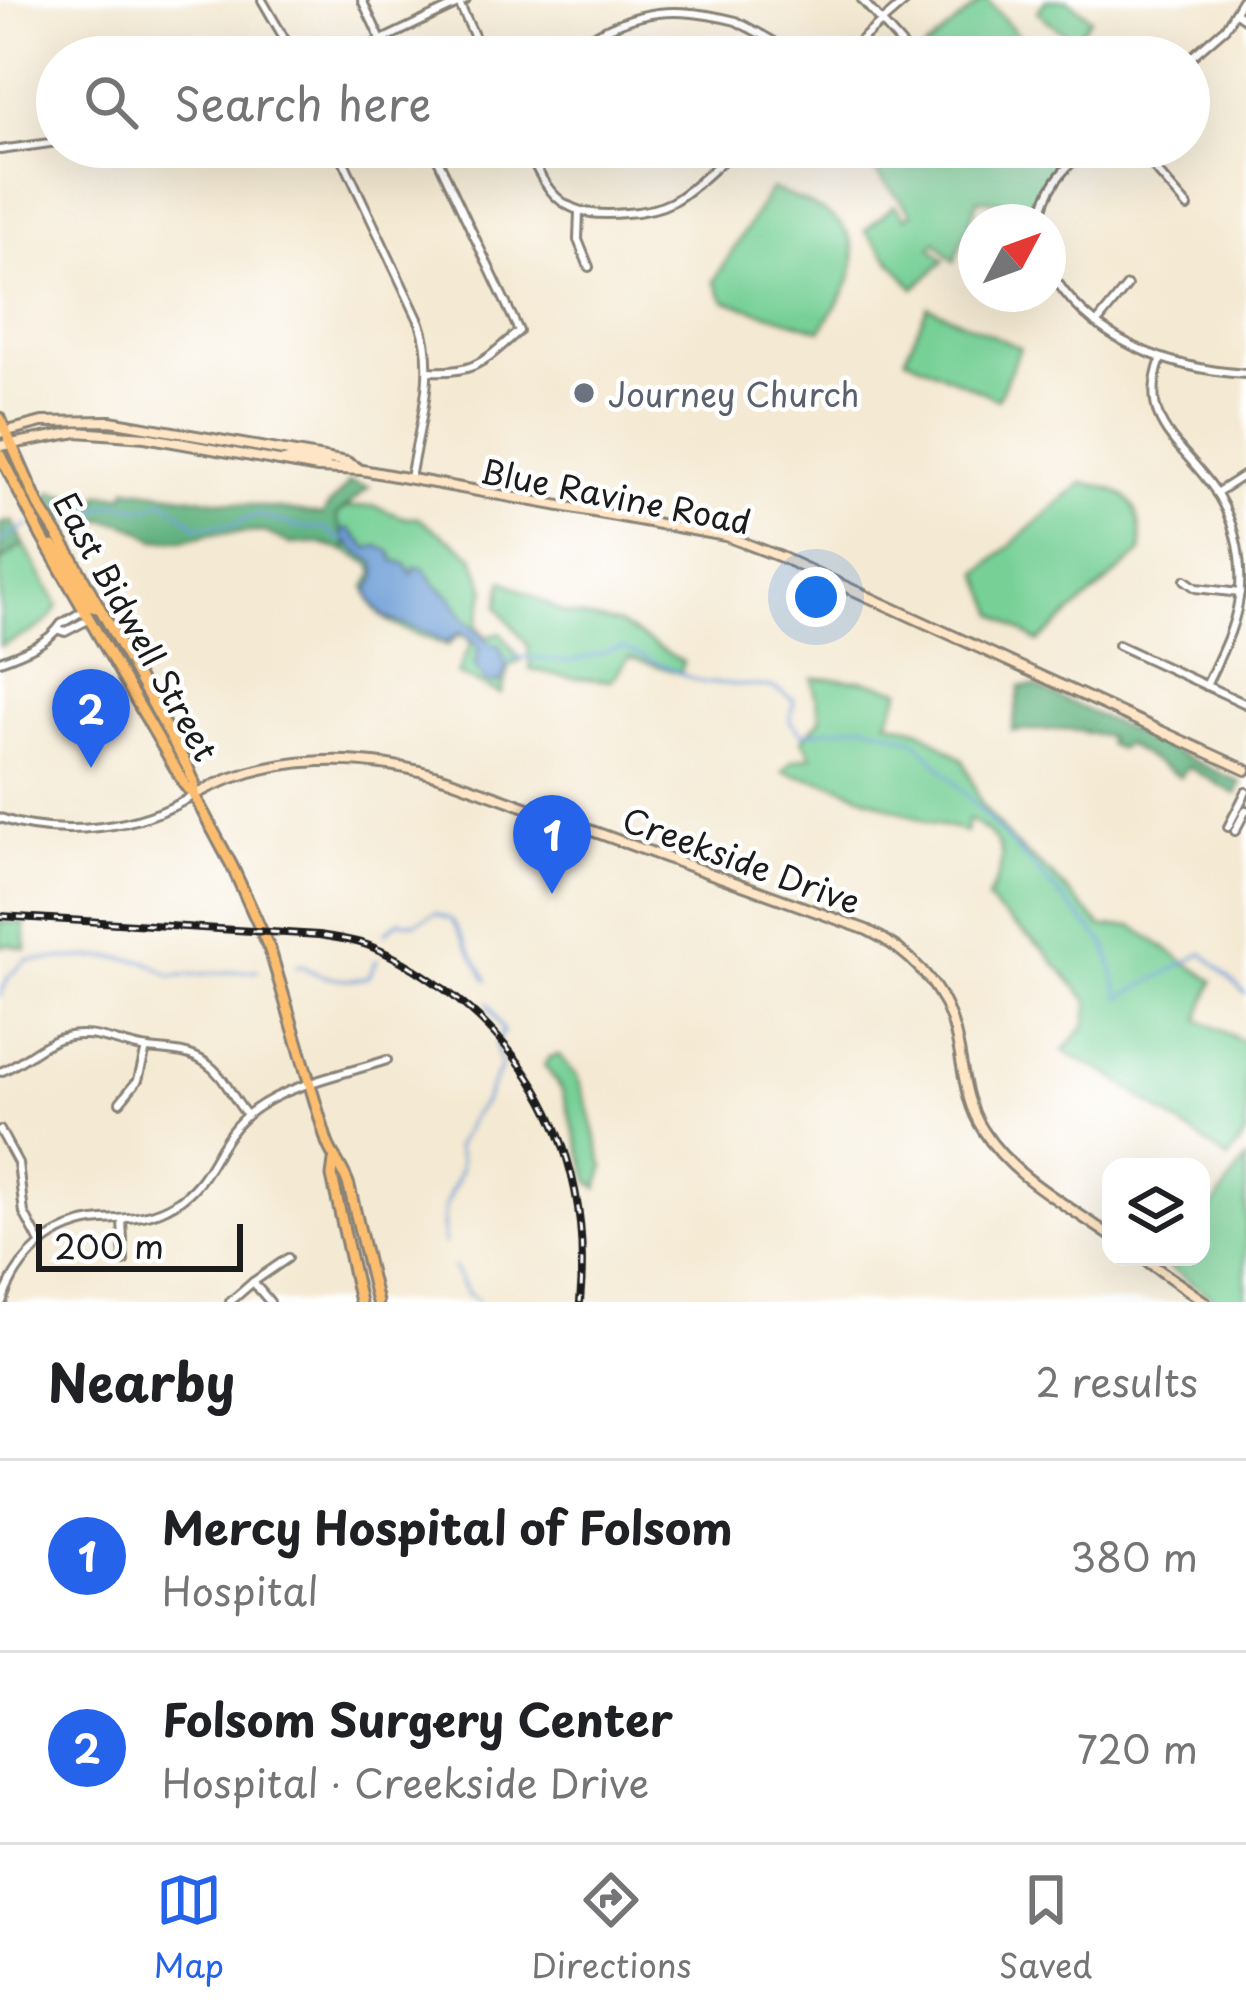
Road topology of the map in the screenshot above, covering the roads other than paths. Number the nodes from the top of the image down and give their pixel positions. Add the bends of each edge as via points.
1 (262, 0) edge
2 (362, 0) edge
3 (862, 0) edge
4 (907, 0) edge
5 (1242, 0) edge
6 (461, 1) edge
7 (698, 4) dead end
8 (640, 7) dead end
9 (1236, 13) junction
10 (1246, 20) edge
11 (881, 22) junction
12 (283, 36) edge
13 (379, 36) edge
14 (389, 36) edge
15 (475, 36) edge
16 (589, 36) edge
17 (765, 36) edge
18 (865, 36) edge
19 (894, 36) edge
20 (1210, 41) edge
21 (36, 145) edge
22 (0, 150) edge
23 (347, 168) edge
24 (442, 168) edge
25 (537, 168) edge
26 (714, 168) edge
27 (1067, 168) edge
28 (1154, 168) edge
29 (1044, 204) edge
30 (1188, 207) dead end
31 (579, 212) junction
32 (589, 267) dead end
33 (1127, 286) dead end
34 (1066, 292) edge
35 (1097, 323) junction
36 (1161, 359) junction
37 (428, 371) junction
38 (1246, 374) edge
39 (0, 418) edge
40 (162, 429) junction
41 (3, 432) edge
42 (126, 436) junction
43 (4, 448) edge
44 (328, 459) junction
45 (282, 462) junction
46 (362, 470) junction
47 (1246, 474) edge
48 (410, 479) junction
49 (1216, 493) junction
50 (40, 534) junction
51 (1185, 580) dead end
52 (1240, 593) junction
53 (99, 608) junction
54 (88, 615) junction
55 (1118, 645) dead end
56 (0, 661) edge
57 (139, 678) junction
58 (1206, 686) junction
59 (1246, 704) edge
60 (1246, 770) edge
61 (1246, 792) edge
62 (194, 795) junction
63 (1246, 810) edge
64 (0, 818) edge
65 (146, 1048) junction
66 (387, 1060) dead end
67 (0, 1072) edge
68 (309, 1085) junction
69 (120, 1102) dead end
70 (247, 1115) junction
71 (0, 1130) edge
72 (334, 1161) junction
73 (122, 1220) junction
74 (1102, 1230) edge
75 (41, 1244) junction
76 (288, 1258) dead end
77 (124, 1261) dead end
78 (1154, 1266) edge
79 (253, 1282) junction
80 (2, 1302) edge
81 (230, 1302) edge
82 (270, 1302) edge
83 (360, 1302) edge
84 (377, 1302) edge
85 (1205, 1302) edge

1 - 12 street
2 - 13 street
3 - 11 street
4 - 11 street
5 - 9 street
6 - 14 street
6 - 15 street
7 - 17 street
8 - 16 street
9 - 10 street
9 - 20 street
11 - 18 street
11 - 19 street
21 - 22 street
23 - 37 street via 420,323
24 - 37 street via 519,331 476,366
25 - 31 street via 547,188
26 - 31 street via 661,208
27 - 29 street
28 - 30 street
31 - 32 street
33 - 35 street
34 - 35 street
35 - 36 street
36 - 38 street
36 - 49 street via 1157,416
37 - 48 street
39 - 41 main road, East Bidwell Street
40 - 41 main road, Blue Ravine Road via 88,420
40 - 42 main road
40 - 44 main road, Blue Ravine Road
41 - 43 main road, East Bidwell Street
42 - 43 main road, Blue Ravine Road via 76,432
42 - 45 main road, Blue Ravine Road
43 - 50 main road, East Bidwell Street
43 - 53 main road, East Bidwell Street
44 - 45 main road
44 - 46 main road, Blue Ravine Road
45 - 46 main road, Blue Ravine Road
46 - 48 main road, Blue Ravine Road
47 - 49 street
48 - 60 main road, Blue Ravine Road via 752,544
49 - 52 street via 1235,538
50 - 53 main road
50 - 54 main road, East Bidwell Street
51 - 52 street via 1196,589
52 - 58 street
53 - 57 main road, East Bidwell Street
54 - 56 street
54 - 57 main road
54 - 62 main road, East Bidwell Street
55 - 58 street
57 - 62 main road, East Bidwell Street via 188,767
58 - 59 street
61 - 63 street via 1232,829
62 - 64 street, Creekside Drive via 114,825 44,828
62 - 68 main road, East Bidwell Street via 270,950
62 - 74 main road, Creekside Drive via 276,764 400,766 866,930 908,956 942,1000 967,1097 990,1141
65 - 67 street via 78,1035
65 - 69 street
65 - 70 street via 200,1059
66 - 68 street
68 - 70 street
68 - 72 main road, East Bidwell Street
70 - 73 street via 186,1196
71 - 75 street
72 - 83 main road, East Bidwell Street
72 - 84 main road, East Bidwell Street via 345,1172
73 - 75 street via 81,1224
73 - 77 street
75 - 80 street
76 - 79 street
78 - 85 main road
79 - 81 street
79 - 82 street

